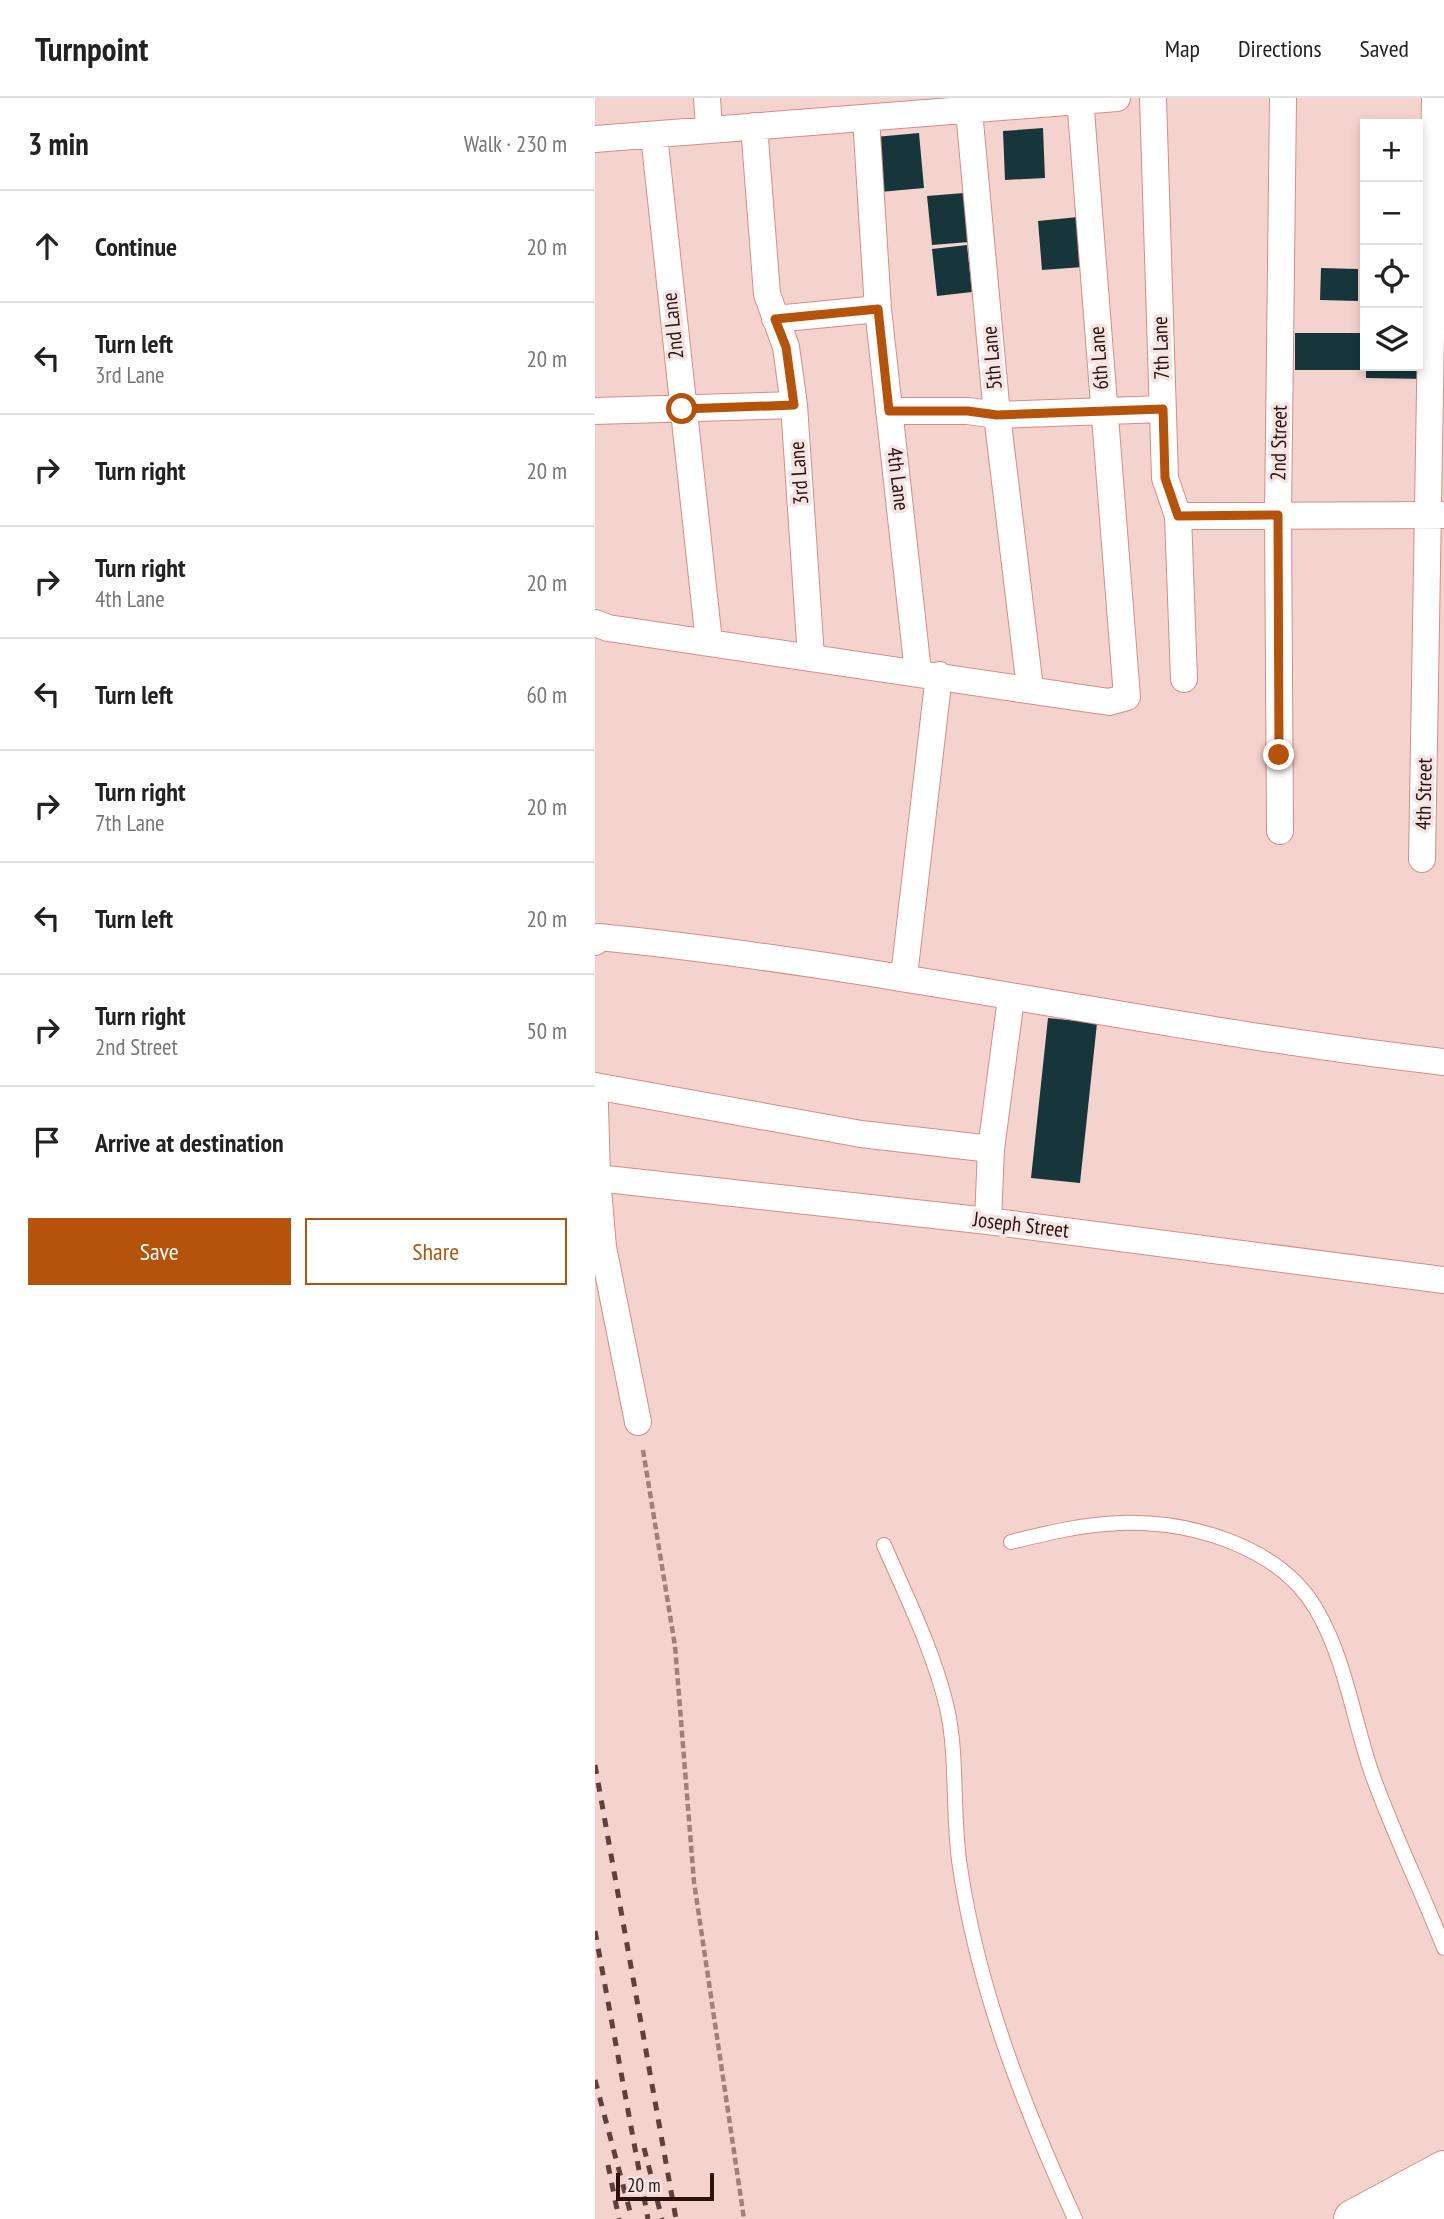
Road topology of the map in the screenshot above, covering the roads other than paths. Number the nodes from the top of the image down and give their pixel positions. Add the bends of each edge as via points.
1 (707, 98) edge
2 (1117, 98) edge
3 (1153, 98) edge
4 (1283, 98) edge
5 (1435, 98) edge
6 (1080, 100) edge
7 (959, 107) edge
8 (835, 109) edge
9 (866, 118) junction
10 (754, 126) junction
11 (709, 129) junction
12 (654, 135) junction
13 (595, 139) edge
14 (878, 309) junction
15 (775, 319) junction
16 (794, 405) junction
17 (682, 409) junction
18 (1163, 409) junction
19 (595, 411) edge
20 (889, 411) junction
21 (1103, 412) junction
22 (997, 415) junction
23 (1278, 515) junction
24 (1436, 515) edge
25 (1178, 516) junction
26 (595, 623) edge
27 (709, 642) junction
28 (811, 657) junction
29 (929, 673) junction
30 (1184, 679) dead end
31 (1030, 688) junction
32 (1280, 831) dead end
33 (1422, 859) dead end
34 (595, 942) edge
35 (904, 976) junction
36 (1011, 998) junction
37 (1444, 1062) edge
38 (595, 1086) edge
39 (595, 1105) edge
40 (991, 1149) junction
41 (597, 1178) edge
42 (988, 1221) junction
43 (1444, 1280) edge
44 (638, 1422) road end
45 (1011, 1542) dead end
46 (884, 1545) dead end
47 (1444, 1948) edge
48 (1444, 2170) edge
49 (1444, 2201) edge
50 (1075, 2219) edge
51 (1353, 2219) edge
52 (1408, 2219) edge

1 - 11 street
2 - 6 street
3 - 18 street, 7th Lane
4 - 23 street, 2nd Street
5 - 24 street, 4th Street
6 - 7 street
6 - 21 street, 6th Lane
7 - 9 street
7 - 22 street, 5th Lane
8 - 9 street
8 - 10 street
9 - 14 street, 4th Lane
10 - 11 street
10 - 15 street, 3rd Lane via 767,294
11 - 12 street
12 - 13 street
12 - 17 street, 2nd Lane
14 - 15 street
14 - 20 street, 4th Lane
15 - 16 street, 3rd Lane via 786,347
16 - 17 street
16 - 28 street, 3rd Lane
17 - 19 street
17 - 27 street, 2nd Lane
18 - 21 street
18 - 25 street, 7th Lane via 1165,478
20 - 22 street
20 - 29 street, 4th Lane
21 - 22 street
21 - 31 street, 6th Lane via 1127,697 1109,702
22 - 31 street, 5th Lane
23 - 24 street
23 - 25 street
23 - 32 street, 2nd Street
24 - 33 street, 4th Street
25 - 30 street, 7th Lane
26 - 27 street
27 - 28 street
28 - 29 street
29 - 31 street
29 - 35 street, 4th Lane
34 - 35 street via 599,937 723,949
35 - 36 street
36 - 37 street via 1300,1046
36 - 40 street
38 - 40 street via 861,1134
39 - 41 street
40 - 42 street
41 - 42 street, Joseph Street
41 - 44 street via 603,1247
42 - 43 street, Joseph Street
45 - 47 lane via 1059,1530 1122,1523 1174,1528 1232,1541 1270,1559 1301,1586 1318,1612 1346,1684 1372,1772
46 - 50 lane via 915,1613 947,1709 960,1867 991,2008 1045,2154
48 - 51 main road
49 - 52 main road

